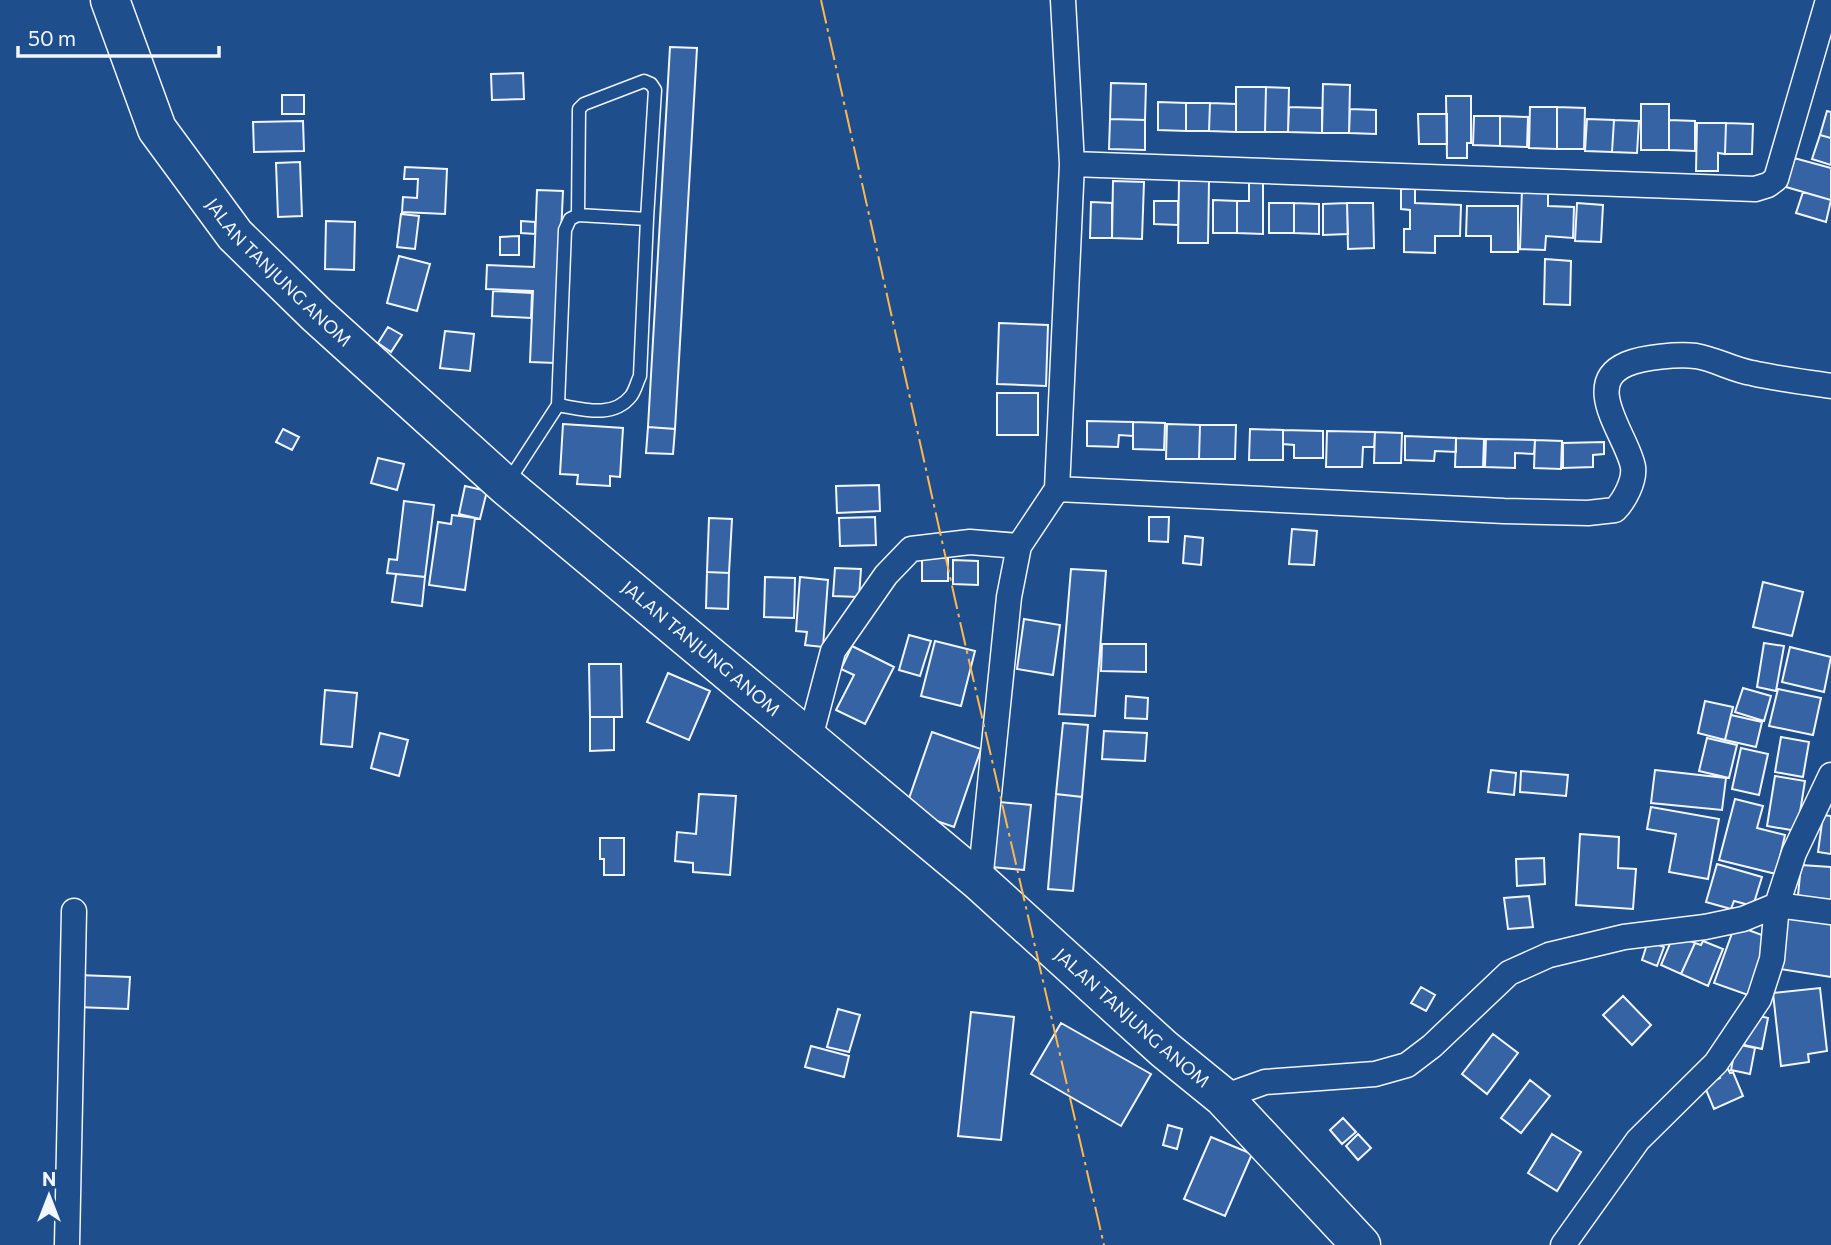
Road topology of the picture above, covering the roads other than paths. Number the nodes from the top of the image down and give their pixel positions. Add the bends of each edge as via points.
1 (110, 0) edge
2 (1063, 0) edge
3 (1828, 0) edge
4 (1072, 164) junction
5 (578, 215) junction
6 (646, 219) junction
7 (1831, 386) edge
8 (558, 405) junction
9 (506, 486) junction
10 (1057, 489) junction
11 (1019, 545) junction
12 (810, 738) junction
13 (1831, 775) edge
14 (980, 882) junction
15 (1777, 905) junction
16 (74, 911) dead end
17 (1831, 912) edge
18 (1223, 1097) junction
19 (66, 1245) edge
20 (1362, 1245) edge
21 (1563, 1245) edge

1 - 9 main road, JALAN TANJUNG ANOM via 157,129 235,235
2 - 4 street
3 - 4 street via 1776,179 1755,189
4 - 10 street
5 - 6 lane
5 - 6 lane via 579,109 644,81 655,90
5 - 8 lane via 565,230
6 - 8 lane via 640,376 632,396 615,409 593,411
7 - 10 street via 1749,373 1696,356 1625,365 1609,379 1606,390 1607,404 1634,469 1625,500 1615,510 1504,511
8 - 9 lane
9 - 12 main road, JALAN TANJUNG ANOM
10 - 11 street
11 - 12 street via 970,542 911,549 886,575 833,651
11 - 14 street via 1009,597
12 - 14 main road, JALAN TANJUNG ANOM
13 - 15 street via 1794,853
14 - 18 main road, JALAN TANJUNG ANOM
15 - 17 street
15 - 18 street via 1742,919 1624,937 1549,955 1509,973 1407,1065 1375,1074 1265,1083
15 - 21 street via 1772,959 1759,999 1716,1063 1638,1140
16 - 19 street
18 - 20 main road, JALAN TANJUNG ANOM

